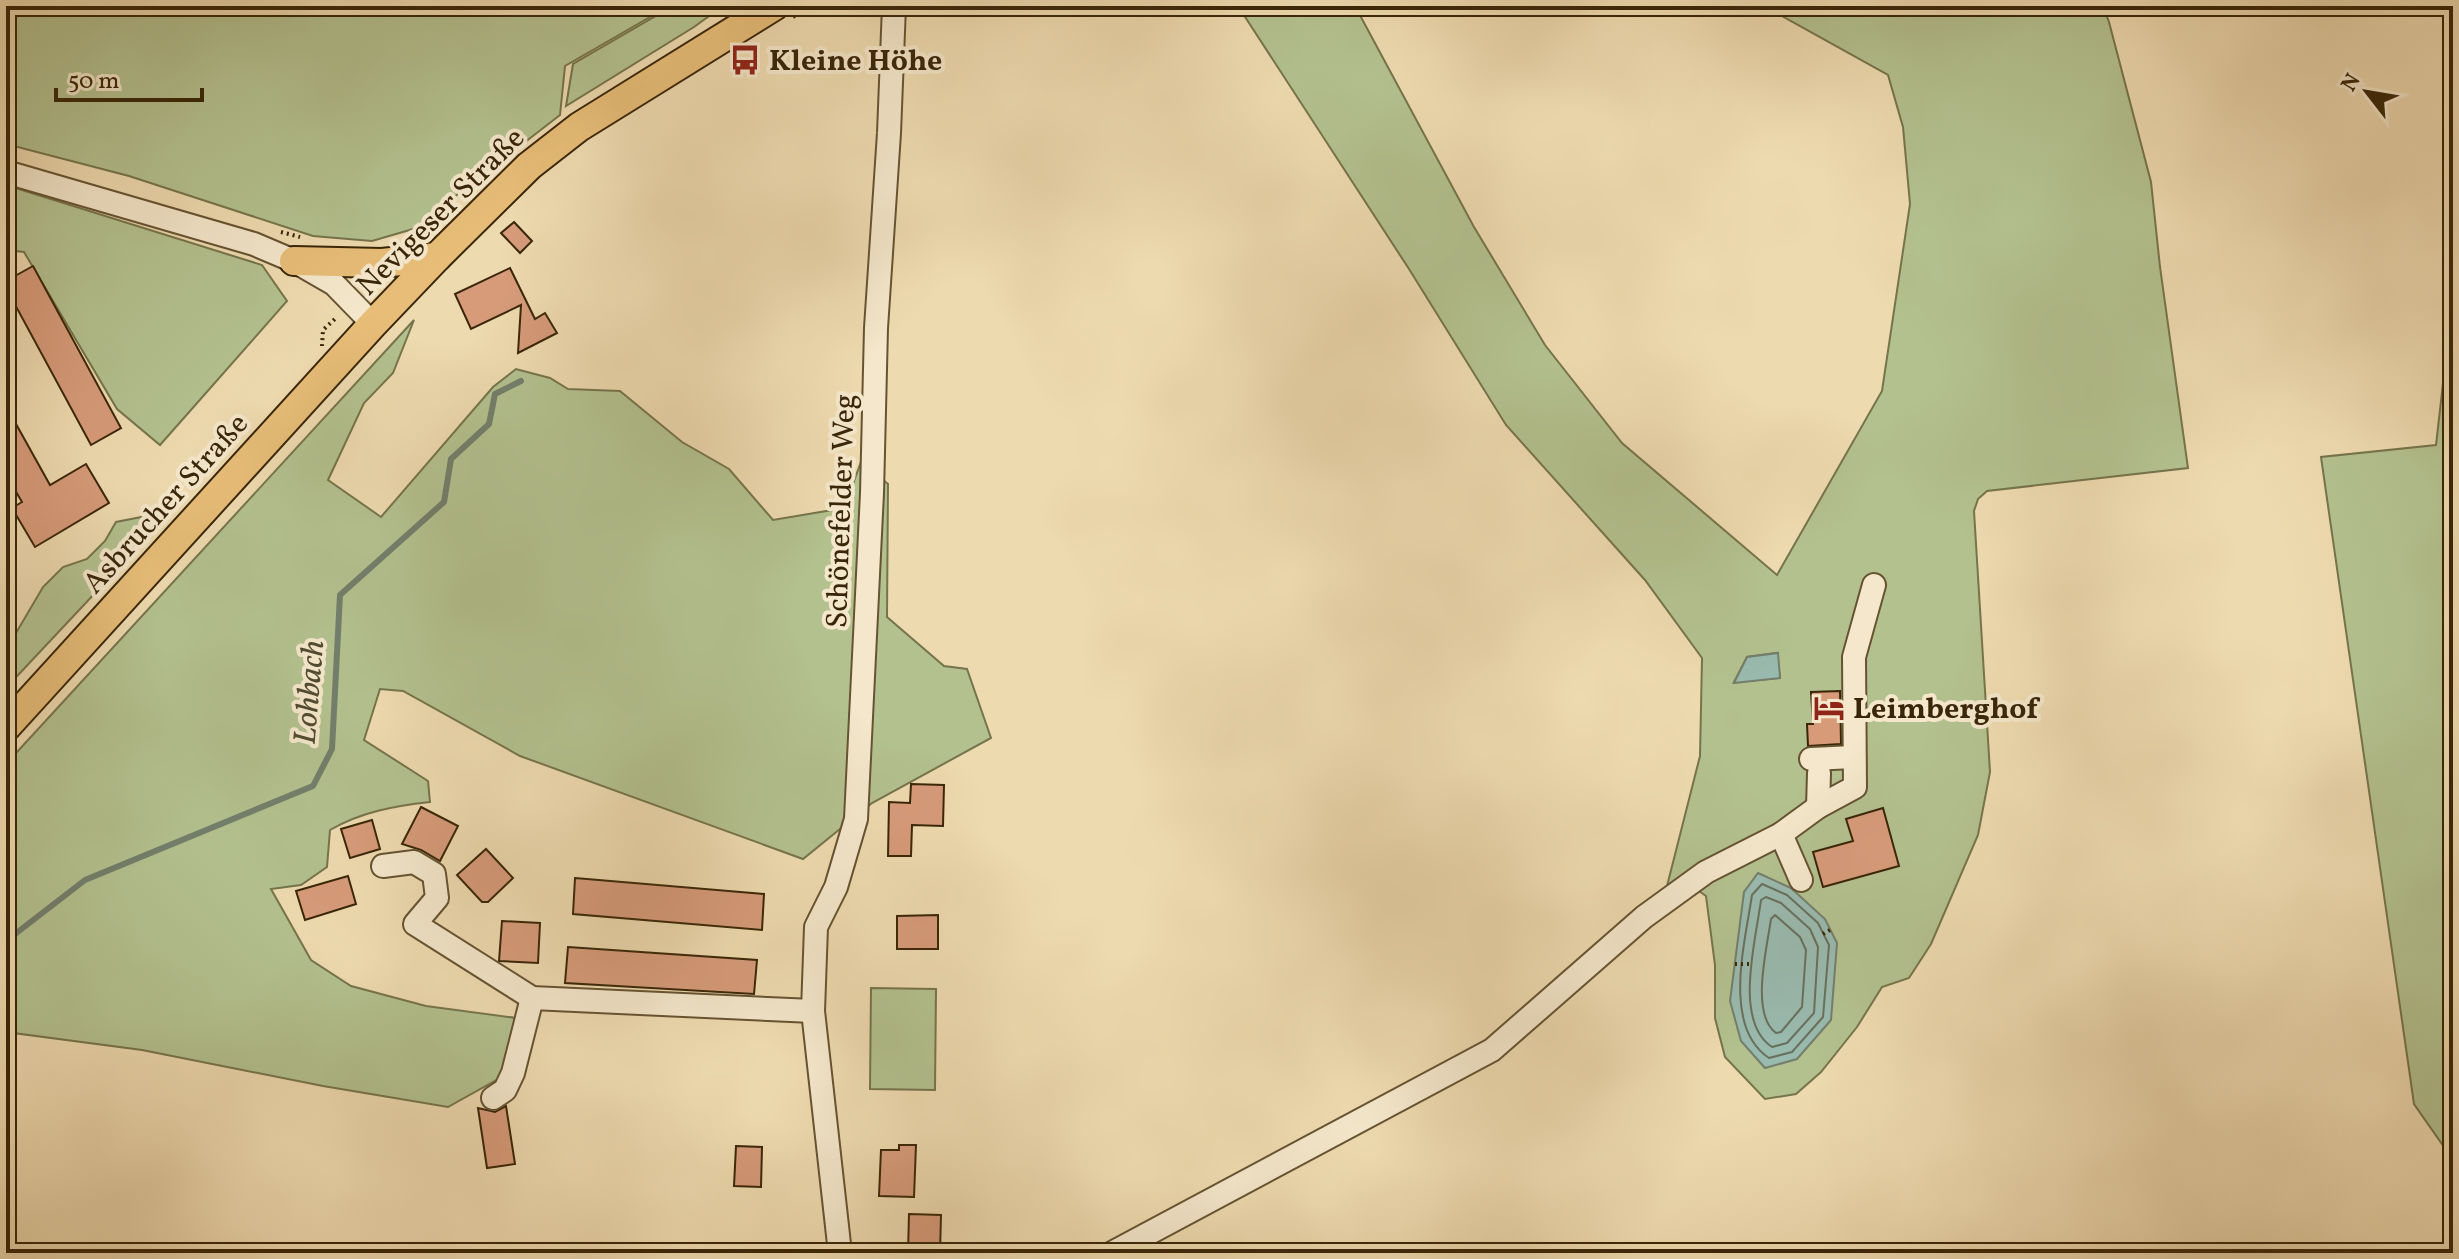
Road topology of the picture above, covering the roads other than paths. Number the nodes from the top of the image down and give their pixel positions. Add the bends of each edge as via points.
1 (894, 6) edge
2 (780, 14) edge
3 (6, 172) edge
4 (437, 257) junction
5 (294, 261) junction
6 (373, 324) junction
7 (1874, 585) dead end
8 (6, 727) edge
9 (1854, 757) junction
10 (1818, 807) junction
11 (1781, 834) junction
12 (383, 866) dead end
13 (1801, 880) dead end
14 (532, 998) junction
15 (813, 1011) junction
16 (493, 1098) dead end
17 (840, 1246) edge
18 (1112, 1253) edge

1 - 15 street, Schönefelder Weg via 856,819 836,887 816,927
2 - 4 main road, Nevigeser Straße via 579,127 529,166
3 - 5 street, Nevigeser Straße via 254,244
4 - 5 main road via 382,263
4 - 6 main road, Nevigeser Straße
5 - 6 street, Nevigeser Straße via 334,284
6 - 8 main road, Asbrucher Straße
7 - 9 street via 1854,657
9 - 10 street via 1855,787
9 - 10 street via 1815,766
10 - 11 street
11 - 13 street
11 - 18 street via 1706,872 1644,917 1492,1050
12 - 14 street via 414,862 434,874 437,898 415,924
14 - 15 street
14 - 16 street via 513,1073 505,1090
15 - 17 street, Schönefelder Weg

